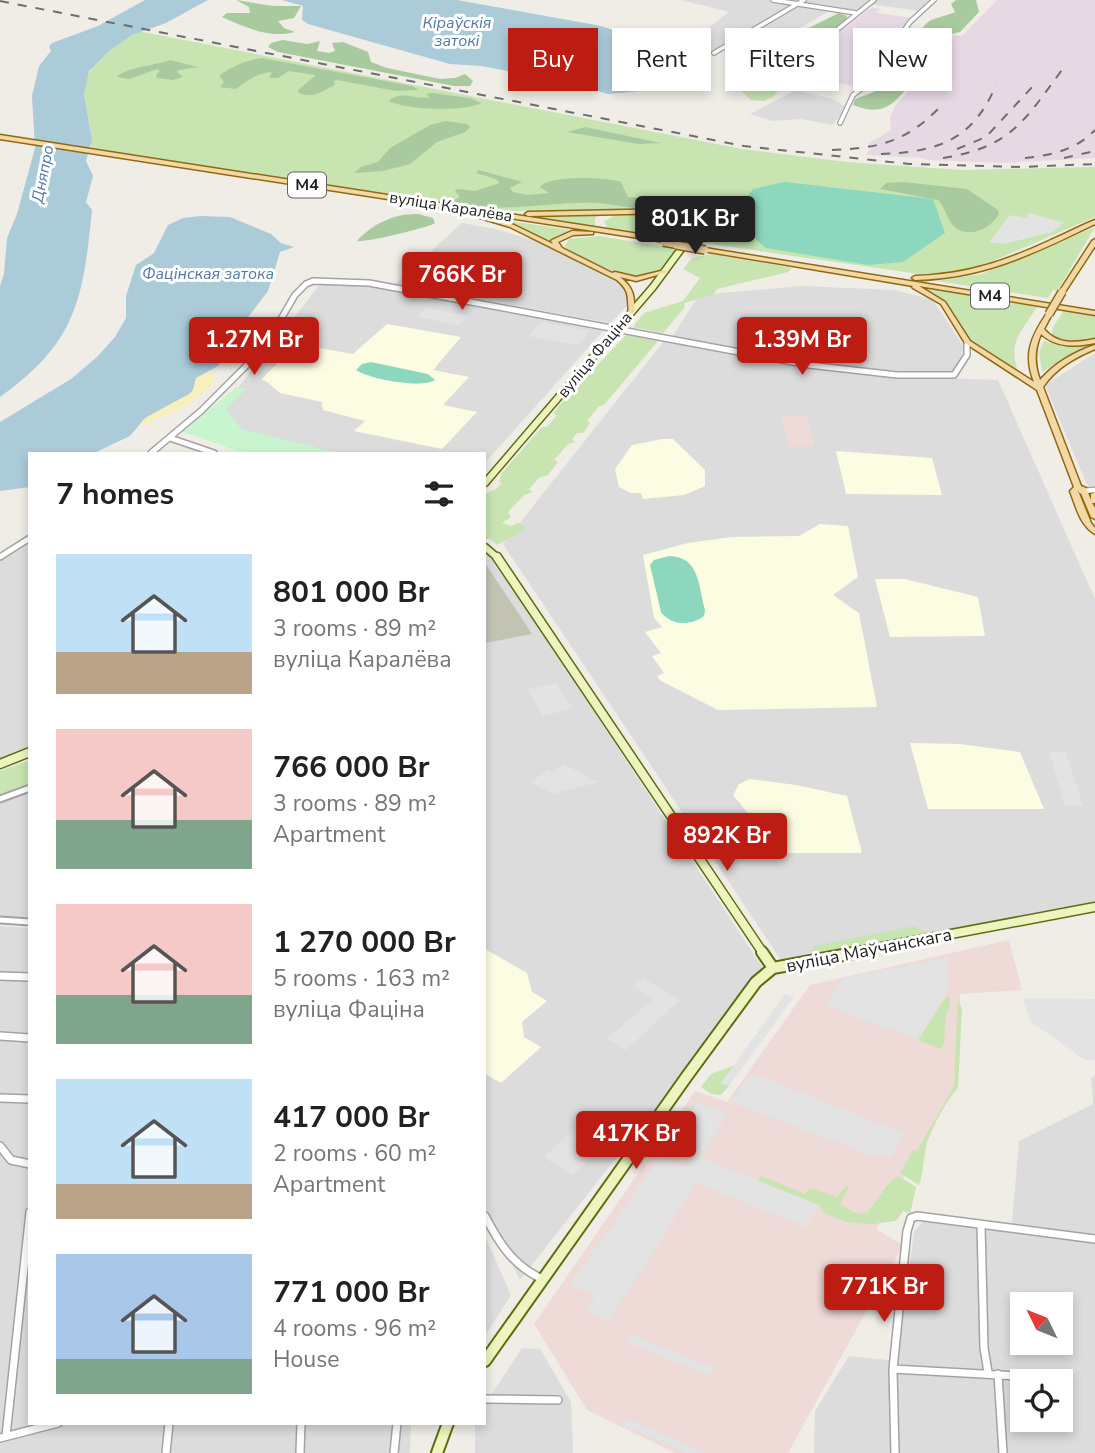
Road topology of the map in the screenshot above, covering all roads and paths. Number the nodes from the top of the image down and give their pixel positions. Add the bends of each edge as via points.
1 (773, 0) edge
2 (804, 0) edge
3 (874, 0) edge
4 (934, 0) edge
5 (797, 4) junction
6 (857, 13) junction
7 (839, 28) edge
8 (714, 53) dead end
9 (840, 123) dead end
10 (0, 138) edge
11 (154, 162) junction
12 (617, 211) junction
13 (470, 213) junction
14 (491, 214) junction
15 (1095, 222) edge
16 (700, 224) joint
17 (607, 232) junction
18 (1094, 243) edge
19 (706, 248) junction
20 (559, 250) junction
21 (608, 272) junction
22 (665, 272) junction
23 (903, 277) junction
24 (885, 278) junction
25 (636, 279) junction
26 (653, 287) junction
27 (1018, 297) junction
28 (1095, 307) edge
29 (631, 312) junction
30 (1095, 313) edge
31 (617, 328) junction
32 (1040, 329) junction
33 (1095, 341) edge
34 (967, 342) junction
35 (1095, 347) edge
36 (980, 352) junction
37 (967, 355) junction
38 (1038, 388) junction
39 (170, 438) junction
40 (152, 452) edge
41 (211, 452) edge
42 (486, 481) edge
43 (1078, 489) junction
44 (1095, 492) edge
45 (1095, 501) edge
46 (1095, 517) edge
47 (1095, 533) edge
48 (28, 539) edge
49 (486, 549) edge
50 (0, 557) edge
51 (28, 753) edge
52 (0, 764) edge
53 (28, 789) edge
54 (0, 799) edge
55 (1095, 906) edge
56 (0, 920) edge
57 (28, 922) edge
58 (773, 968) junction
59 (0, 975) edge
60 (28, 977) edge
61 (0, 1037) edge
62 (28, 1038) edge
63 (0, 1098) edge
64 (28, 1099) edge
65 (0, 1146) edge
66 (28, 1164) edge
67 (486, 1218) edge
68 (981, 1225) junction
69 (28, 1229) edge
70 (1095, 1239) edge
71 (540, 1278) junction
72 (486, 1360) edge
73 (893, 1369) junction
74 (988, 1372) junction
75 (998, 1374) junction
76 (1010, 1375) edge
77 (486, 1399) edge
78 (558, 1401) dead end
79 (50, 1425) edge
80 (169, 1425) edge
81 (302, 1425) edge
82 (397, 1425) edge
83 (447, 1425) edge
84 (3, 1437) edge
85 (166, 1453) edge
86 (300, 1453) edge
87 (394, 1453) edge
88 (437, 1453) edge
89 (895, 1453) edge
90 (1003, 1453) edge

1 - 5 street
2 - 5 street
3 - 6 street
4 - 9 street via 910,22 865,86 853,95
5 - 6 street
5 - 8 street
6 - 7 street
10 - 11 main road, вуліца Каралёва / М4
11 - 13 main road, вуліца Каралёва / М4
11 - 14 main road, вуліца Каралёва / М4
12 - 14 main road
12 - 16 main road via 680,211
12 - 17 main road via 596,222
13 - 17 main road, вуліца Каралёва / М4
13 - 20 main road via 512,226
14 - 17 main road, вуліца Каралёва / М4
15 - 23 main road via 979,271 942,279
16 - 22 main road, вуліца Фаціна
17 - 19 main road, вуліца Каралёва / М4, bridge
17 - 20 main road via 561,236 554,241
18 - 32 main road, bridge
19 - 23 main road, вуліца Каралёва / М4
19 - 24 main road, вуліца Каралёва / М4
20 - 21 main road
21 - 25 main road
21 - 29 main road via 628,285
22 - 25 main road
22 - 26 main road, вуліца Фаціна
23 - 27 main road, М4
24 - 27 main road, М4
24 - 34 main road via 935,296
25 - 26 main road
26 - 29 main road, вуліца Фаціна
27 - 28 main road, М4
27 - 30 main road, М4
29 - 31 main road, вуліца Фаціна
31 - 37 street via 809,365 897,375 954,375
31 - 39 street via 369,283 313,281 301,286 242,371
31 - 42 main road, вуліца Фаціна
32 - 33 main road via 1049,339 1062,343
32 - 38 main road via 1030,358
34 - 36 main road
34 - 37 street
35 - 38 main road via 1050,370
36 - 37 main road
36 - 38 main road
38 - 43 main road
39 - 40 street
39 - 41 street
43 - 44 street
43 - 46 main road
43 - 47 main road via 1087,524
44 - 45 main road
48 - 50 street
49 - 58 main road, вуліца Маўчанскага via 509,572
51 - 52 main road
53 - 54 street
55 - 58 main road, вуліца Маўчанскага
56 - 57 street
58 - 71 main road via 749,992
59 - 60 street
61 - 62 street
63 - 64 street
65 - 66 street via 11,1160
67 - 71 street via 502,1251
68 - 70 street
68 - 73 street via 916,1216 908,1222
68 - 74 street
69 - 84 street
71 - 72 main road
73 - 74 street
73 - 89 street
74 - 75 street
75 - 76 street
75 - 90 street
77 - 78 street
79 - 84 street
80 - 85 street
81 - 86 street
82 - 87 street
83 - 88 main road

